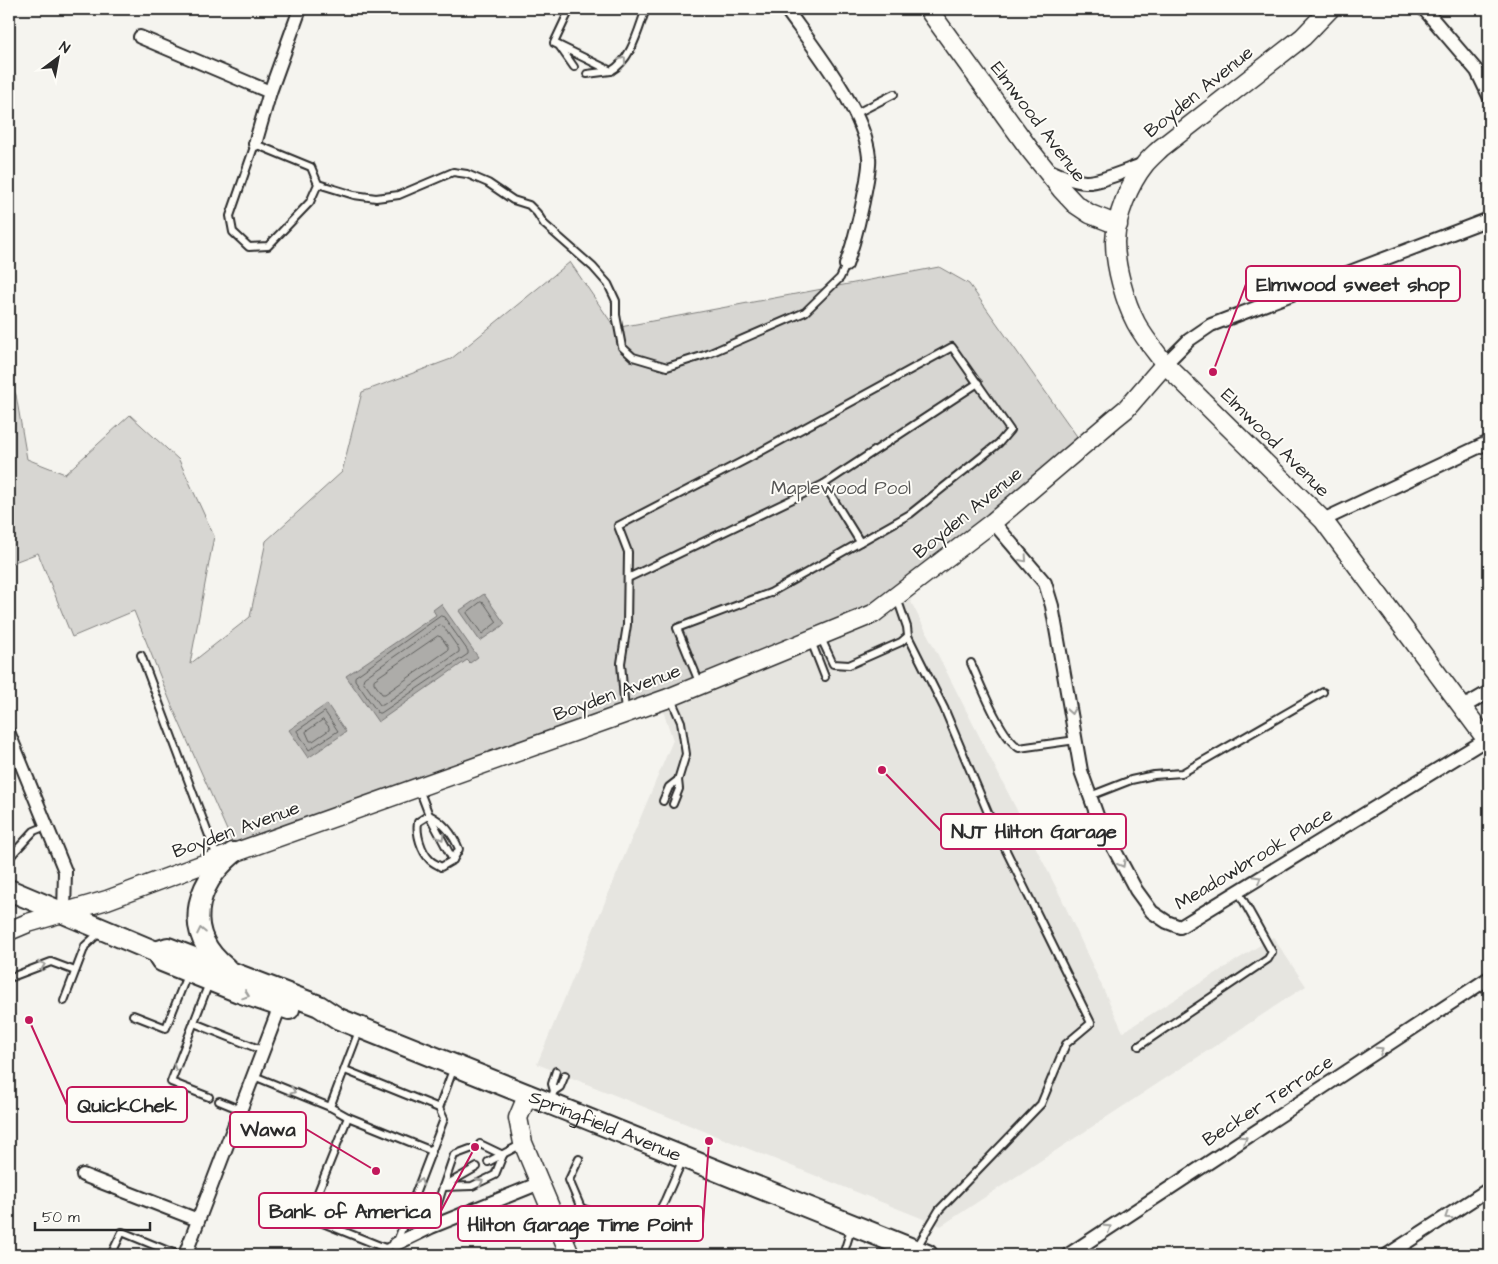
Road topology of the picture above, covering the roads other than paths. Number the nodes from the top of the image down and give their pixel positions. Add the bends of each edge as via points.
1 (300, 9) edge
2 (570, 9) edge
3 (646, 9) edge
4 (786, 9) edge
5 (928, 9) edge
6 (1424, 9) edge
7 (1328, 10) edge
8 (140, 37) dead end
9 (560, 46) junction
10 (574, 67) dead end
11 (611, 71) junction
12 (587, 74) dead end
13 (270, 92) junction
14 (894, 94) dead end
15 (1489, 96) edge
16 (855, 114) junction
17 (255, 144) junction
18 (1145, 164) junction
19 (1044, 169) junction
20 (318, 184) junction
21 (1489, 220) edge
22 (1118, 225) junction
23 (846, 265) joint
24 (1165, 364) junction
25 (978, 383) junction
26 (1489, 442) edge
27 (824, 484) junction
28 (1323, 520) junction
29 (993, 522) junction
30 (860, 542) junction
31 (628, 578) junction
32 (896, 597) junction
33 (908, 636) junction
34 (815, 638) junction
35 (141, 655) dead end
36 (971, 663) dead end
37 (825, 677) dead end
38 (700, 685) junction
39 (1324, 692) dead end
40 (1489, 692) edge
41 (670, 698) junction
42 (1463, 707) junction
43 (625, 714) junction
44 (9, 734) edge
45 (1076, 740) junction
46 (1488, 741) edge
47 (678, 780) junction
48 (419, 788) junction
49 (1090, 796) junction
50 (664, 801) dead end
51 (673, 804) dead end
52 (429, 815) junction
53 (46, 826) junction
54 (225, 856) junction
55 (9, 858) edge
56 (453, 860) junction
57 (9, 890) edge
58 (1238, 891) junction
59 (64, 913) junction
60 (103, 929) junction
61 (9, 931) edge
62 (156, 952) junction
63 (76, 971) junction
64 (188, 972) junction
65 (9, 978) edge
66 (243, 978) junction
67 (1489, 978) edge
68 (210, 980) junction
69 (64, 1001) dead end
70 (280, 1006) junction
71 (133, 1015) dead end
72 (339, 1019) junction
73 (194, 1023) junction
74 (361, 1028) junction
75 (1139, 1046) dead end
76 (264, 1050) junction
77 (455, 1065) junction
78 (345, 1070) junction
79 (556, 1071) dead end
80 (565, 1075) dead end
81 (254, 1076) junction
82 (528, 1094) junction
83 (209, 1097) dead end
84 (552, 1097) junction
85 (220, 1101) dead end
86 (330, 1107) junction
87 (439, 1108) junction
88 (241, 1110) junction
89 (348, 1117) junction
90 (523, 1143) junction
91 (480, 1144) dead end
92 (470, 1148) dead end
93 (432, 1151) junction
94 (503, 1155) junction
95 (684, 1157) junction
96 (579, 1159) dead end
97 (488, 1162) dead end
98 (477, 1167) dead end
99 (83, 1175) dead end
100 (540, 1183) junction
101 (443, 1187) junction
102 (1489, 1189) edge
103 (581, 1208) junction
104 (198, 1220) junction
105 (556, 1223) junction
106 (852, 1225) junction
107 (431, 1227) junction
108 (396, 1244) junction
109 (921, 1253) edge
110 (111, 1255) edge
111 (178, 1255) edge
112 (185, 1255) edge
113 (570, 1255) edge
114 (843, 1255) edge
115 (1068, 1255) edge
116 (1388, 1255) edge

1 - 13 street
2 - 9 lane via 554,43
11 -> 3 lane via 626,56
4 - 16 street via 845,94
5 - 19 street, Elmwood Avenue
6 - 15 street via 1477,71
7 - 18 street, Boyden Avenue via 1303,37
8 - 13 street
9 - 10 lane
9 - 11 lane
11 - 12 lane
13 - 17 street
14 - 16 lane
16 - 23 street via 870,158 855,238
17 - 20 lane via 311,168
17 - 20 lane via 230,216 234,232 249,247 268,246 310,202
18 - 19 street via 1084,182
18 - 22 street, Boyden Avenue via 1126,198
19 - 22 street, Elmwood Avenue via 1075,204
20 - 23 lane via 376,198 399,194 454,172 467,174 513,200 529,205 544,224 608,284 616,301 622,347 633,357 667,367 708,354 805,312 840,278
21 - 24 street via 1211,325 1189,340
22 - 24 street, Elmwood Avenue via 1115,242 1120,277 1130,308 1144,336
24 - 28 street, Elmwood Avenue
24 - 29 street, Boyden Avenue via 1126,409
25 - 27 lane
25 - 30 lane via 1010,430 999,443 910,514
25 - 31 lane via 952,347 618,526 628,552
26 - 28 street
27 - 30 lane
27 - 31 lane
28 - 42 street, Elmwood Avenue
29 - 32 street, Boyden Avenue
29 -> 45 street, Meadowbrook Place via 1045,583
30 - 38 lane via 770,593 677,628
31 - 43 lane via 627,625 621,662
32 - 33 lane
32 - 34 street, Boyden Avenue via 873,614
33 - 34 lane via 849,665 833,664
33 - 109 lane via 944,708 991,820 1091,1023 1066,1044 1041,1104 939,1210
34 - 37 lane
34 - 38 street, Boyden Avenue
35 - 54 lane
36 - 45 lane via 1001,727 1019,748
38 - 41 street, Boyden Avenue
39 - 49 lane via 1182,773 1131,780
40 - 42 street
41 - 43 street, Boyden Avenue
41 - 47 lane via 681,722 686,754
42 - 46 street, Elmwood Avenue
43 - 48 street, Boyden Avenue
44 - 53 street
45 - 49 street, Meadowbrook Place via 1081,771
58 -> 46 street, Meadowbrook Place
47 - 50 lane via 669,787
47 - 51 lane via 679,790
48 - 52 lane
48 - 54 street, Boyden Avenue
49 -> 58 street, Meadowbrook Place via 1099,821 1136,890 1152,912 1167,922 1180,926
52 -> 56 lane
52 - 56 lane via 438,819 454,838 459,849
52 - 56 lane via 418,822 422,847 431,861 441,867
53 - 55 lane via 34,830
53 - 59 street via 65,871
54 - 59 street, Boyden Avenue
66 -> 54 main road via 216,960 202,938 199,922 203,891
57 - 59 main road, Springfield Avenue
58 - 75 lane via 1272,952 1268,959
59 - 60 main road, Springfield Avenue
59 - 61 street, Boyden Avenue
60 - 62 main road, Springfield Avenue
60 - 63 lane via 85,946
62 - 64 main road, Springfield Avenue via 162,961
62 - 66 main road, Springfield Avenue via 168,948
65 -> 63 lane via 51,962
63 - 69 lane
64 - 68 main road, Springfield Avenue
64 - 71 lane via 166,1028
66 - 72 main road, Springfield Avenue via 319,1006
115 -> 67 street, Becker Terrace
68 -> 70 main road, Springfield Avenue
68 - 73 lane
70 - 72 main road, Springfield Avenue via 316,1018
70 - 76 street
72 - 74 main road, Springfield Avenue
73 - 76 lane
73 -> 83 lane via 171,1082
74 - 77 main road, Springfield Avenue
74 - 78 lane
76 - 81 street
77 - 82 main road, Springfield Avenue
77 - 87 lane
78 - 86 lane
78 - 87 lane
79 - 84 lane
80 - 84 lane
81 -> 86 lane
81 - 88 street
82 - 84 main road, Springfield Avenue
82 - 90 street via 518,1118
84 - 95 main road, Springfield Avenue
85 - 88 lane
86 - 89 lane
87 - 93 lane via 444,1119
88 - 104 street
89 - 93 lane
89 - 108 lane via 308,1217 385,1248
90 - 94 lane
90 - 100 street
91 - 94 lane
92 - 101 lane via 454,1155
108 -> 93 lane
94 - 97 lane
101 -> 94 lane via 472,1186 496,1175
95 - 103 lane via 651,1227 640,1228
95 - 106 main road, Springfield Avenue
96 - 103 lane via 570,1180
98 - 101 lane
99 - 104 street
100 - 105 street
100 - 107 street
101 - 107 lane
102 -> 116 street
103 - 105 lane
104 - 112 street
105 - 113 street
106 - 109 main road, Springfield Avenue via 894,1246
106 - 114 lane
107 - 108 street
110 - 111 lane via 122,1232

